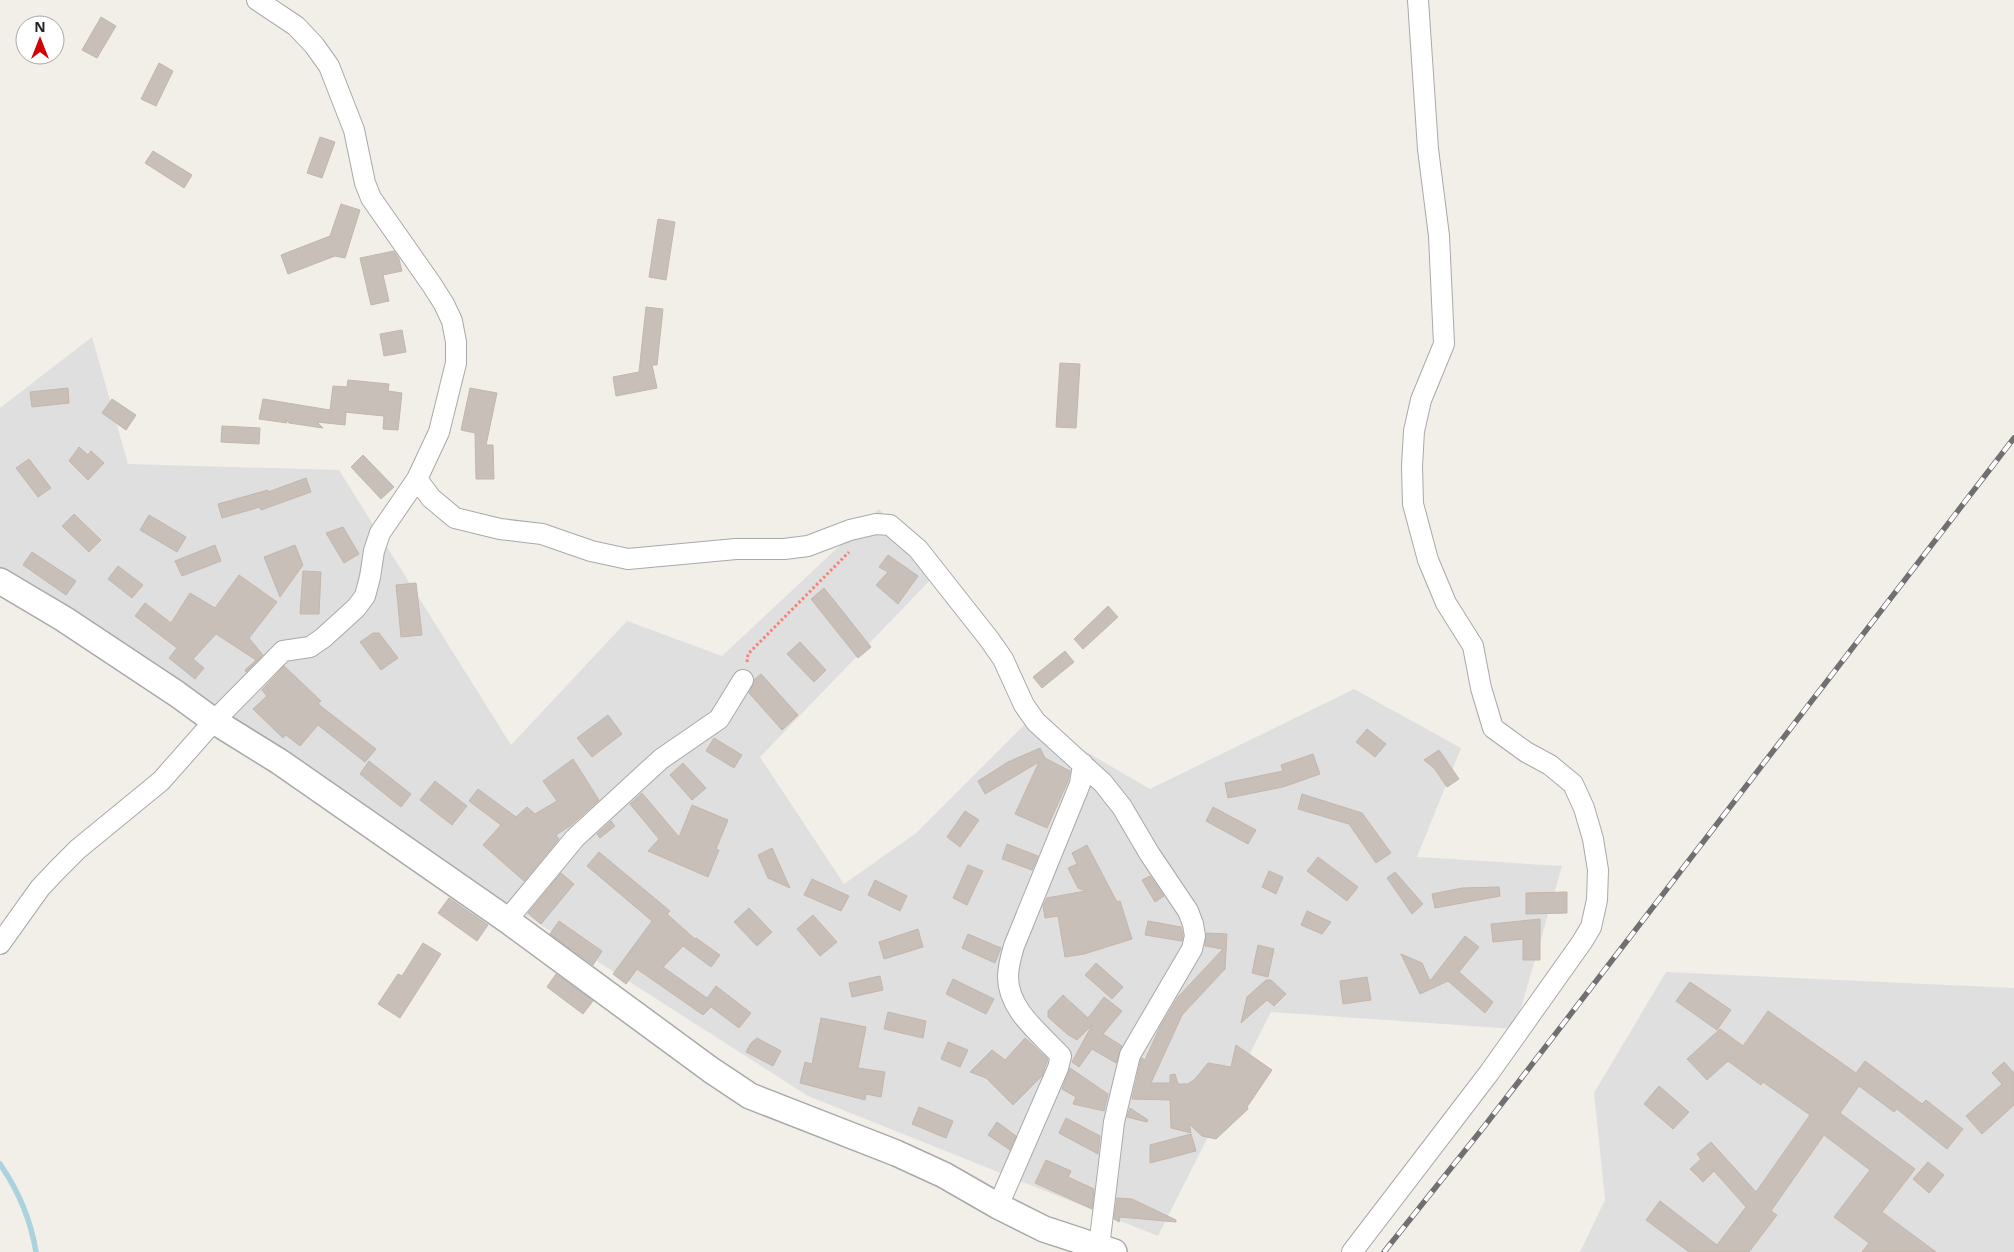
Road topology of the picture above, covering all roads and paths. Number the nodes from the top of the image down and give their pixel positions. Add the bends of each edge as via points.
1 (257, 0) edge
2 (1418, 0) edge
3 (417, 479) junction
4 (849, 551) dead end
5 (0, 581) edge
6 (743, 680) joint
7 (214, 721) junction
8 (1083, 764) junction
9 (507, 920) junction
10 (0, 944) edge
11 (998, 1206) junction
12 (1107, 1250) edge
13 (1352, 1252) edge

1 - 3 street via 296,26 329,66 354,130 371,198 432,285 452,321 456,363 439,432
2 - 13 street via 1428,149 1439,236 1444,344 1421,400 1414,431 1413,504 1428,560 1446,603 1473,646 1493,728 1573,784 1593,839 1598,870 1597,900 1591,927 1582,942 1488,1073
3 - 7 street via 380,533 365,596 356,608 310,647 283,651
3 - 8 street via 431,498 455,518 500,529 542,534 591,552 628,559 808,546 850,530 876,524 890,525 918,549 989,640 1003,659 1024,705 1036,722
4 - 6 path via 748,654
5 - 7 street via 64,619
6 - 9 street via 719,719 661,759 575,838
7 - 9 street via 280,762
7 - 10 street via 161,781 78,848 40,888
8 - 11 street via 1080,784 1014,946 1008,978 1020,1013 1062,1056
8 - 12 street via 1104,783 1122,808 1188,912 1195,936 1185,962 1130,1055 1114,1122
9 - 11 street via 750,1096 896,1153
11 - 12 street via 1044,1229

